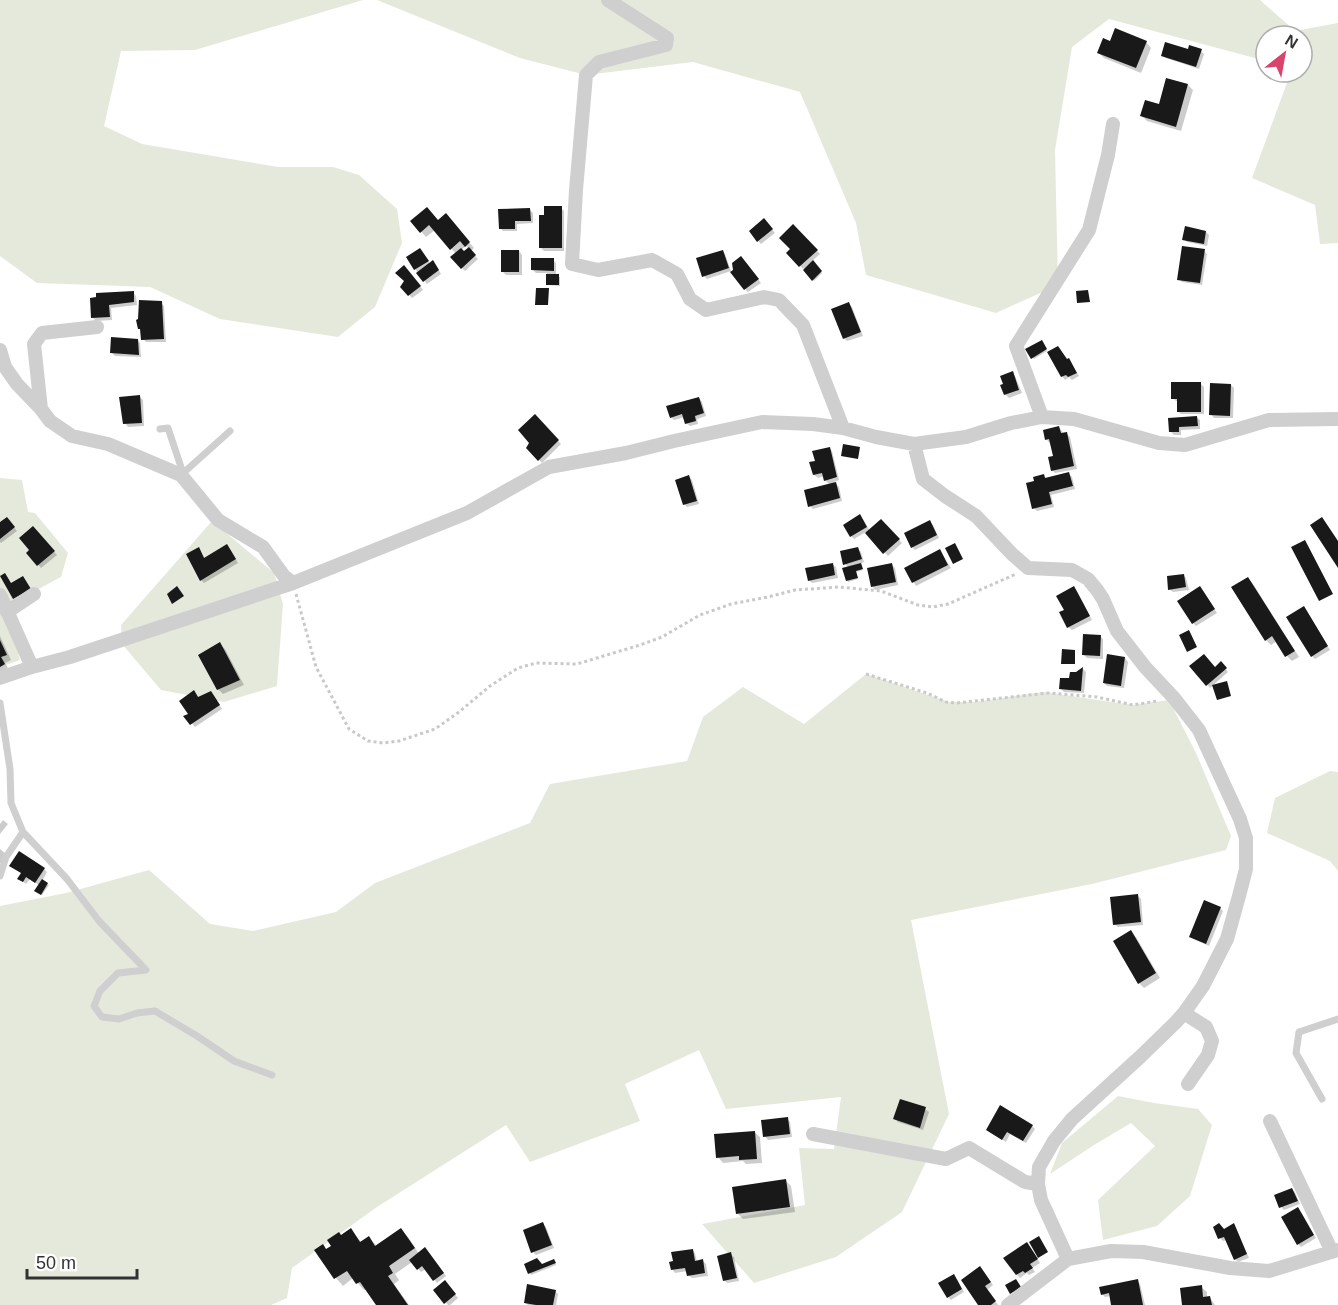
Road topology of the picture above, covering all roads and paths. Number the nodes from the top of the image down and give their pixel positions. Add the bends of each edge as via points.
1 (608, 0) edge
2 (1113, 124) dead end
3 (97, 327) dead end
4 (0, 350) edge
5 (41, 409) junction
6 (1041, 417) junction
7 (1338, 419) edge
8 (843, 428) junction
9 (160, 429) dead end
10 (230, 431) dead end
11 (914, 444) junction
12 (182, 474) junction
13 (1028, 568) junction
14 (293, 583) junction
15 (34, 594) dead end
16 (0, 595) edge
17 (8, 612) junction
18 (32, 667) junction
19 (866, 674) dead end
20 (0, 678) edge
21 (1174, 698) junction
22 (0, 703) edge
23 (23, 832) junction
24 (0, 876) edge
25 (1184, 1013) junction
26 (1338, 1019) edge
27 (272, 1075) dead end
28 (1188, 1084) dead end
29 (1322, 1099) dead end
30 (1270, 1121) dead end
31 (813, 1134) dead end
32 (1038, 1184) junction
33 (1335, 1251) edge
34 (1068, 1259) junction
35 (1008, 1305) edge

1 - 8 street via 667,38 666,45 599,63 586,75 572,264 598,270 652,260 677,274 690,299 705,310 764,297 779,300 803,326
2 - 6 street via 1089,230 1016,346
3 - 5 street via 42,333 34,344
4 - 5 street via 5,367
5 - 12 street via 50,421 72,436 108,444
6 - 7 street via 1074,419 1159,443 1185,445 1269,420
6 - 11 street via 966,437
8 - 11 street
8 - 14 street via 762,422 549,467 467,513
9 - 12 lane via 168,428
10 - 12 lane
11 - 13 street via 923,479 976,516
12 - 14 street via 218,520 263,547
13 - 14 path via 933,607 881,591 839,587 795,590 731,604 631,648 577,664 536,663 518,668 435,729 383,743 368,741 349,729 316,667
13 - 21 street via 1072,570 1088,579 1103,599 1116,631
14 - 18 street
15 - 17 street
16 - 17 street
17 - 18 street
18 - 20 street
19 - 21 path via 956,703 1048,693 1132,705
21 - 25 street via 1199,730 1246,838 1246,869 1227,939
22 - 23 lane via 11,803
23 - 24 lane via 6,857
23 - 27 lane via 146,970 118,973 100,991 94,1006 102,1017 119,1019 155,1011 234,1061
25 - 28 street via 1206,1027 1212,1041 1208,1055
25 - 32 street via 1072,1119 1040,1167
26 - 29 lane via 1299,1032 1296,1053
30 - 33 street
31 - 32 street via 946,1159 969,1148 1025,1182
32 - 34 street via 1041,1200
33 - 34 street via 1269,1271 1143,1252 1111,1251
34 - 35 street

